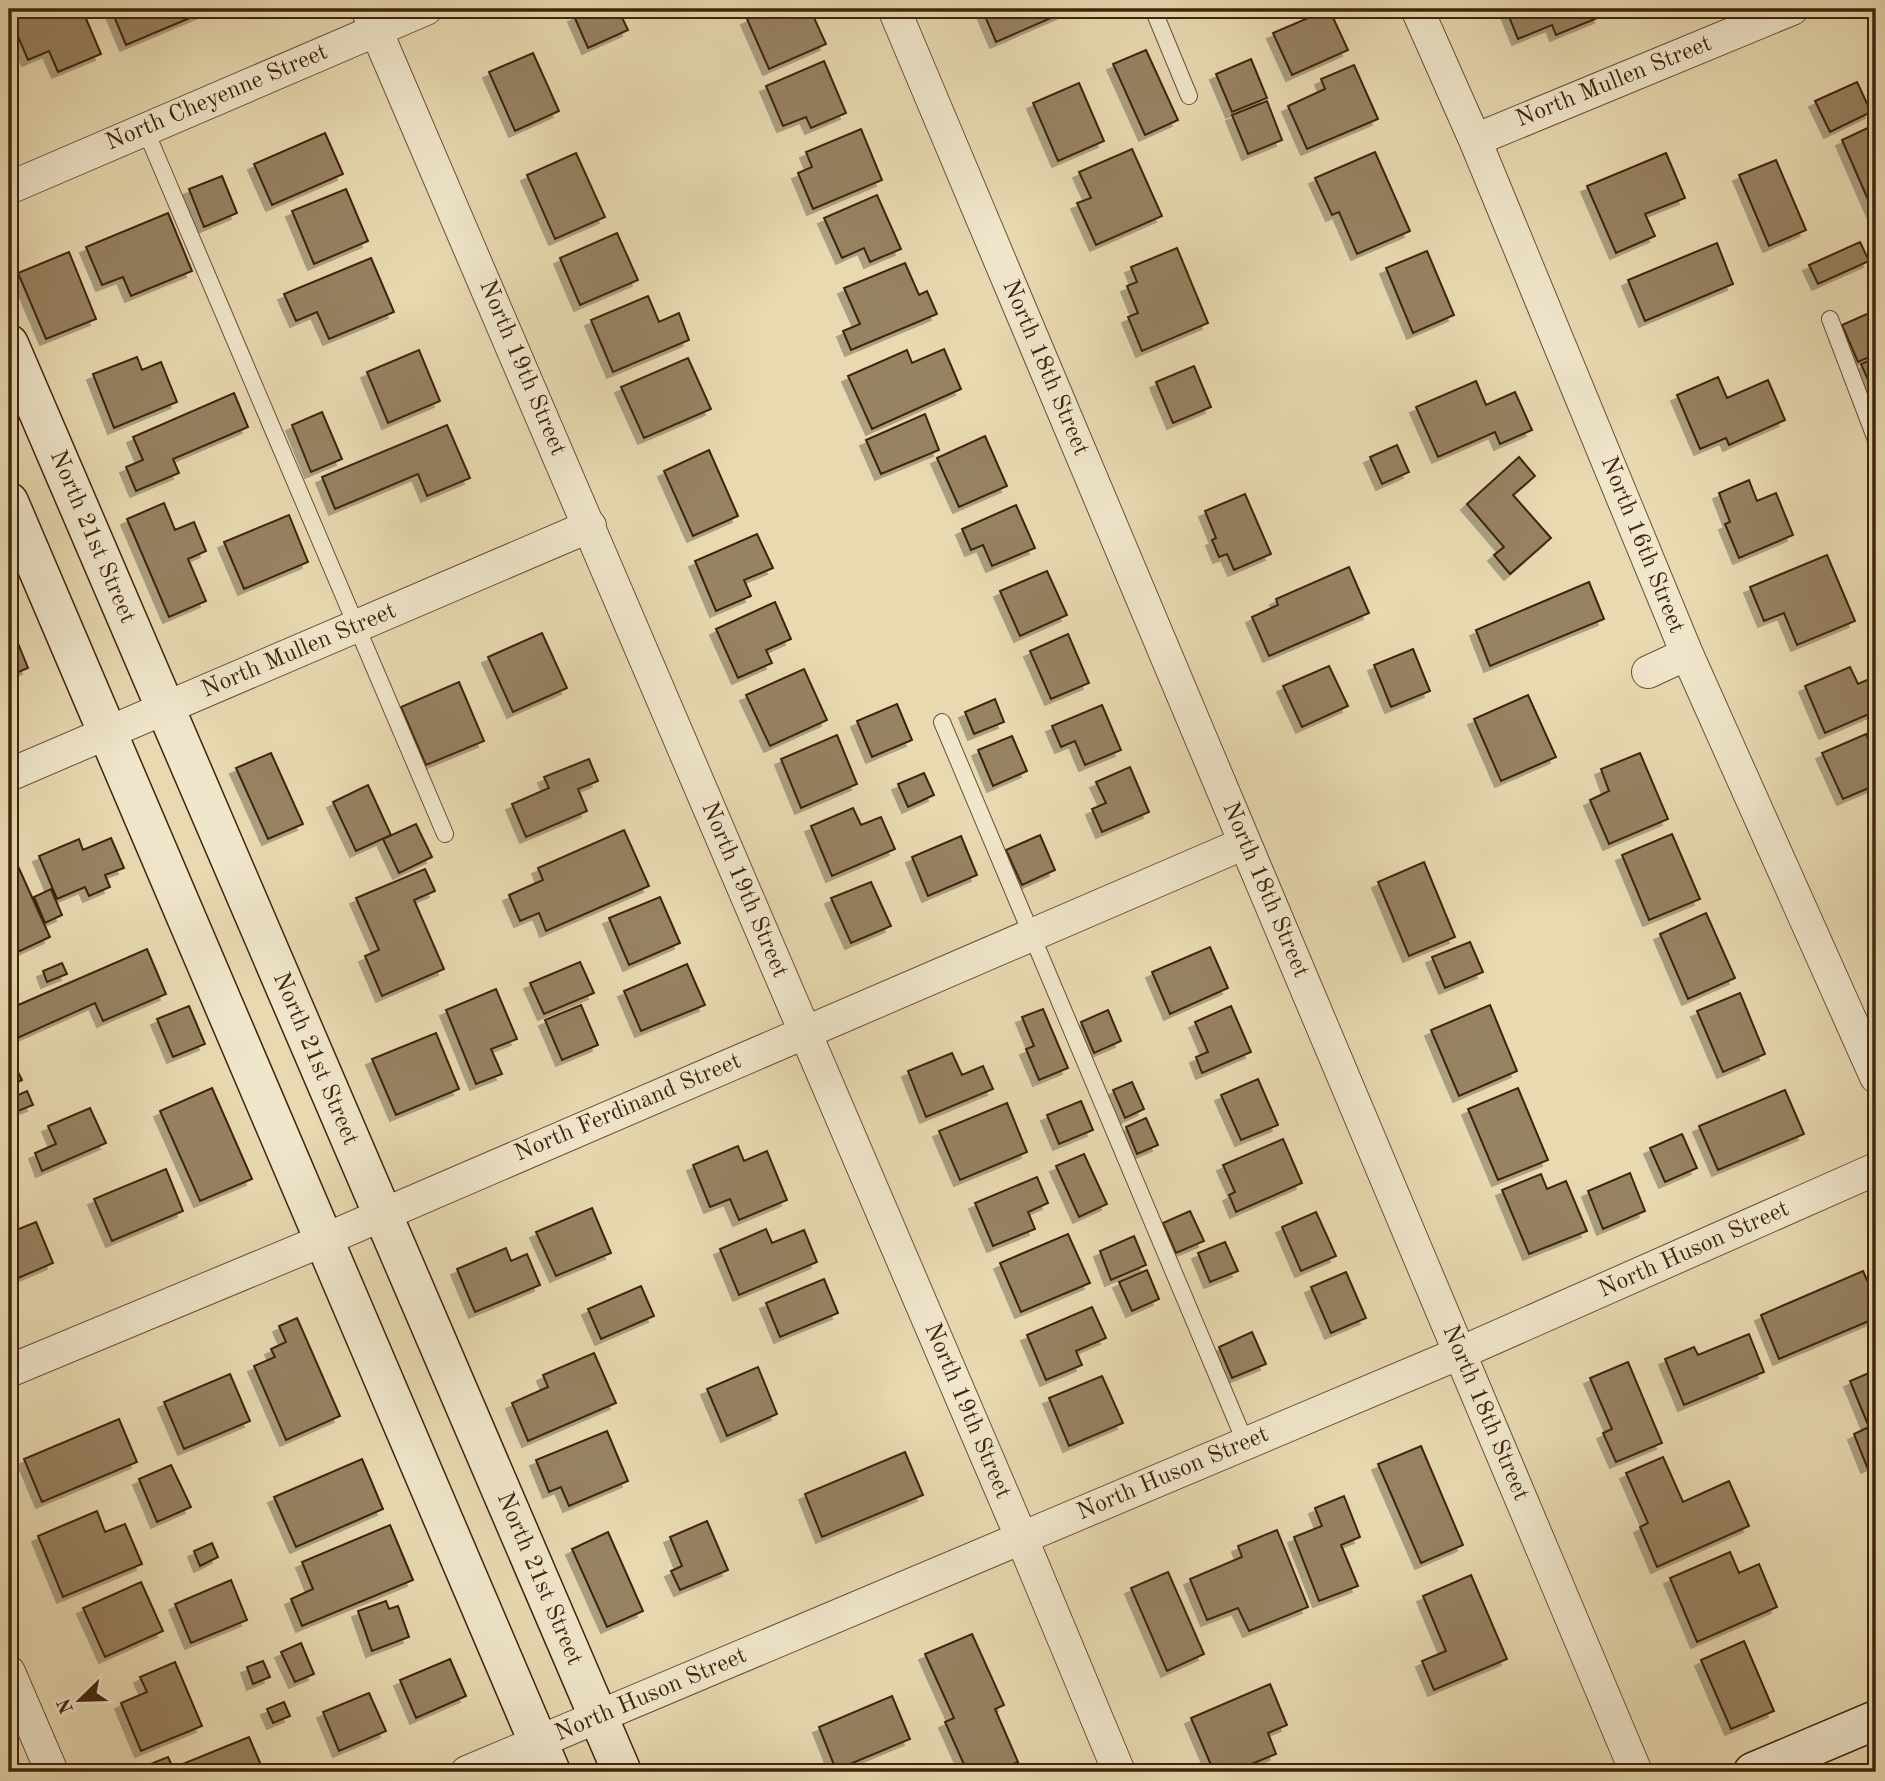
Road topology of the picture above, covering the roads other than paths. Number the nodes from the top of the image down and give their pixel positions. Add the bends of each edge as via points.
1 (426, 9) edge
2 (894, 9) edge
3 (1153, 9) edge
4 (1417, 9) edge
5 (1792, 9) edge
6 (371, 19) edge
7 (1189, 96) dead end
8 (145, 129) junction
9 (1475, 140) junction
10 (9, 188) edge
11 (1830, 319) dead end
12 (9, 344) edge
13 (1876, 440) edge
14 (9, 502) edge
15 (590, 526) junction
16 (355, 627) junction
17 (1687, 654) junction
18 (1648, 672) dead end
19 (166, 708) junction
20 (942, 722) dead end
21 (108, 733) junction
22 (9, 775) edge
23 (445, 834) dead end
24 (1245, 843) junction
25 (1031, 934) junction
26 (805, 1031) junction
27 (1876, 1077) edge
28 (1876, 1169) edge
29 (381, 1215) junction
30 (324, 1240) junction
31 (1460, 1353) junction
32 (9, 1370) edge
33 (1246, 1444) junction
34 (1022, 1539) junction
35 (9, 1672) edge
36 (599, 1717) junction
37 (1876, 1720) edge
38 (545, 1757) edge
39 (52, 1772) edge
40 (467, 1772) edge
41 (622, 1772) edge
42 (1119, 1772) edge
43 (1636, 1772) edge
44 (1753, 1772) edge

1 - 6 street, North Cheyenne Street
2 - 24 street, North 18th Street
3 - 7 lane
4 - 9 street, North 16th Street
5 - 9 street, North Mullen Street
6 - 8 street, North Cheyenne Street
6 - 15 street, North 19th Street
8 - 10 street, North Cheyenne Street
8 - 16 lane
9 - 17 street, North 16th Street
11 - 13 lane
12 - 19 main road, North 21st Street
14 - 21 main road
15 - 16 street, North Mullen Street
15 - 26 street, North 19th Street
16 - 19 street, North Mullen Street
16 - 23 lane
17 - 18 street
17 - 27 street, North 16th Street
19 - 21 street, North Mullen Street
19 - 29 main road, North 21st Street
20 - 25 lane
21 - 22 street, North Mullen Street
21 - 30 main road
24 - 25 street, North Ferdinand Street
24 - 31 street, North 18th Street
25 - 26 street, North Ferdinand Street
25 - 33 lane
26 - 29 street, North Ferdinand Street
26 - 34 street, North 19th Street
28 - 31 street, North Huson Street
29 - 30 street, North Ferdinand Street
29 - 36 main road, North 21st Street
30 - 32 street, North Ferdinand Street
30 - 38 main road
31 - 33 street, North Huson Street
31 - 43 street, North 18th Street
33 - 34 street, North Huson Street
34 - 36 street, North Huson Street
34 - 42 street, North 19th Street
35 - 39 street
36 - 38 street, North Huson Street
36 - 41 main road, North 21st Street
37 - 44 main road
38 - 40 street, North Huson Street

